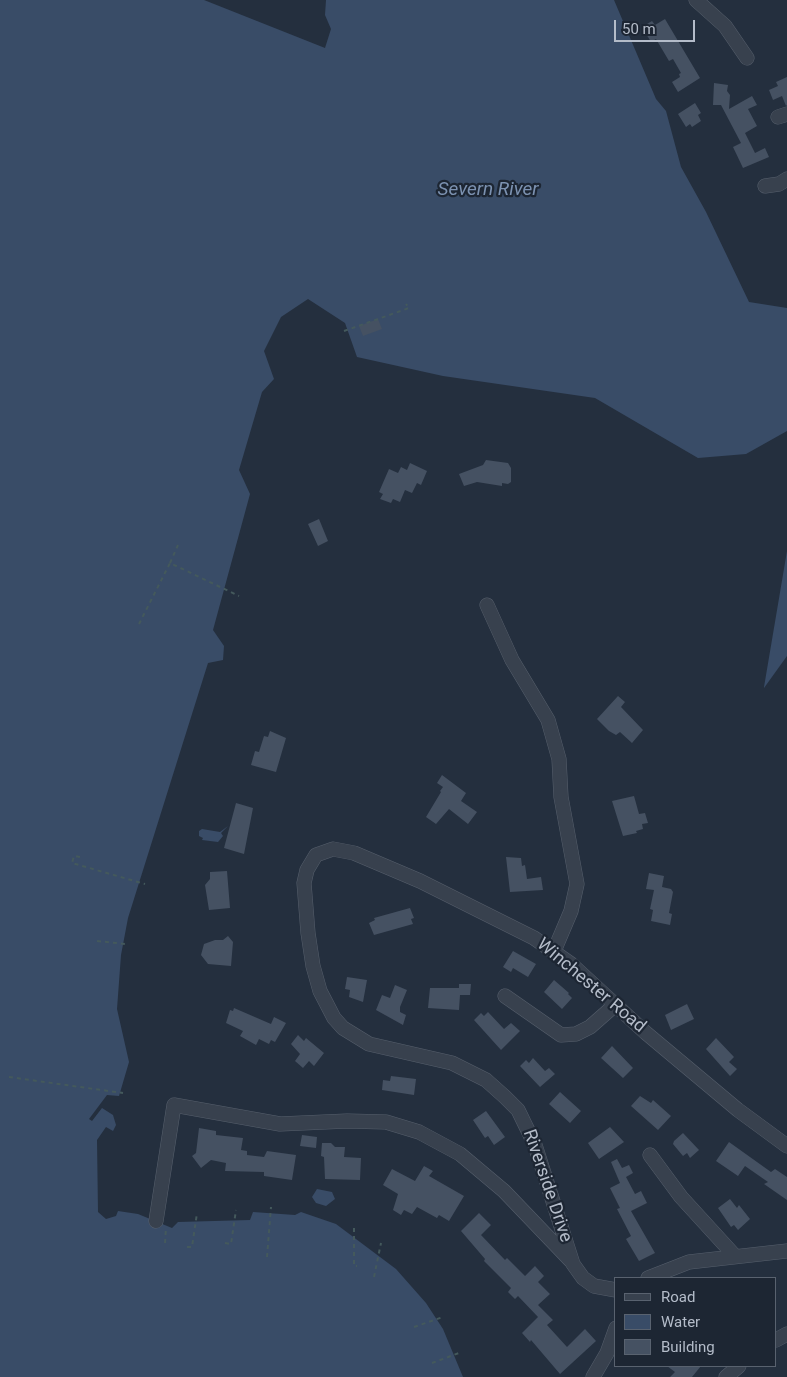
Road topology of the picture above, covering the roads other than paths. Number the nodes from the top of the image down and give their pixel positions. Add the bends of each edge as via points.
1 (696, 0) edge
2 (747, 58) dead end
3 (787, 179) edge
4 (765, 186) dead end
5 (487, 604) dead end
6 (316, 855) joint
7 (554, 951) junction
8 (505, 996) dead end
9 (615, 1005) junction
10 (787, 1146) edge
11 (650, 1155) dead end
12 (161, 1224) road end
13 (787, 1251) edge
14 (734, 1255) junction
15 (573, 1264) junction
16 (651, 1277) edge
17 (614, 1290) edge
18 (614, 1334) edge
19 (738, 1367) edge
20 (593, 1377) edge
21 (726, 1377) edge

1 - 2 street via 725,26
3 - 4 street
5 - 7 street via 512,660 548,720 559,759 561,797 577,884 571,911
6 - 7 street, Winchester Road via 333,849 361,856 511,925
6 - 15 street, Riverside Drive via 304,883 305,907 313,966 327,1007 343,1028 356,1037 383,1048 452,1063 486,1080 512,1103 535,1145
7 - 9 street, Winchester Road
8 - 9 street via 560,1035 576,1034 590,1027
9 - 10 street, Winchester Road via 738,1110
11 - 14 street via 681,1197
12 - 15 street via 174,1105 280,1124 347,1120 386,1122 419,1132 460,1154 521,1208
13 - 14 street
14 - 16 street via 689,1262
15 - 17 street, Riverside Drive via 594,1286
18 - 20 street
19 - 21 street

